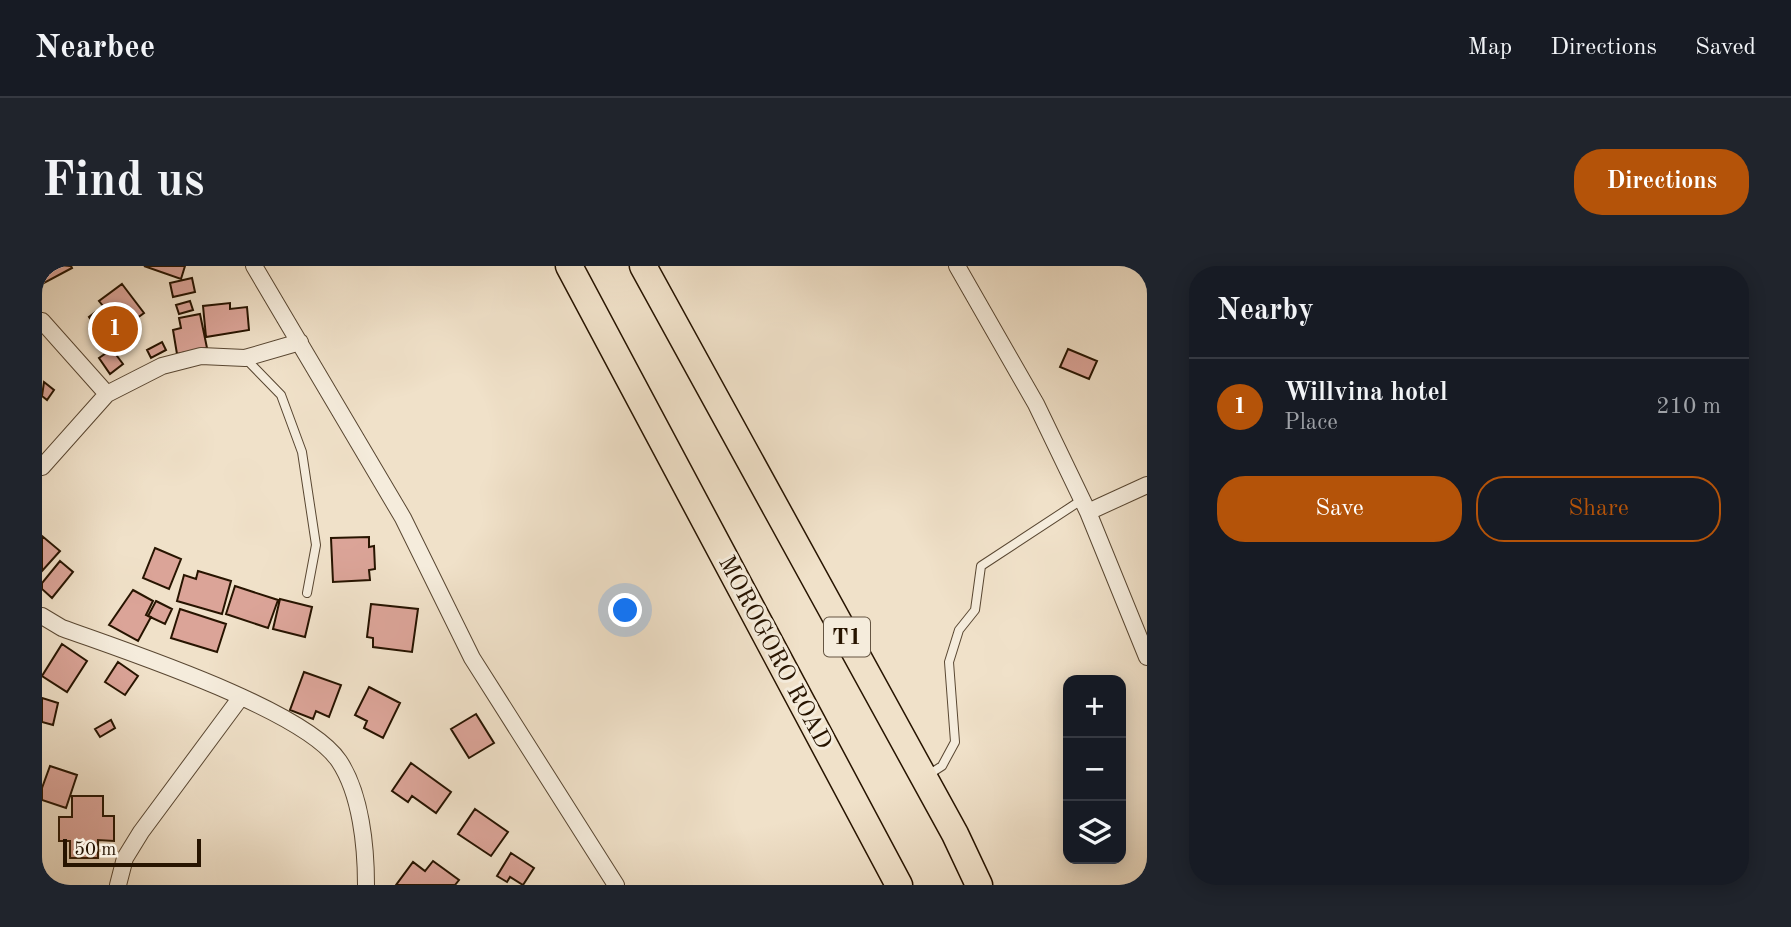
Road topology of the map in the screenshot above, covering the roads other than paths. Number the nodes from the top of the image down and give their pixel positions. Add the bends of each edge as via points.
1 (254, 266) edge
2 (569, 266) edge
3 (643, 266) edge
4 (957, 266) edge
5 (42, 321) edge
6 (300, 342) junction
7 (245, 358) junction
8 (107, 394) junction
9 (42, 467) edge
10 (1147, 485) edge
11 (1084, 506) junction
12 (307, 593) dead end
13 (42, 616) edge
14 (1147, 657) edge
15 (241, 697) junction
16 (924, 777) junction
17 (118, 885) edge
18 (366, 885) edge
19 (616, 885) edge
20 (899, 885) edge
21 (979, 885) edge

1 - 6 street
2 - 20 highway, MOROGORO ROAD
3 - 16 highway, T1
4 - 11 street via 1036,404
5 - 8 street
6 - 7 street
6 - 19 street via 403,518 472,659
7 - 8 street via 201,356 162,366
7 - 12 lane via 281,395 302,453 316,545
8 - 9 street
10 - 11 street
11 - 14 street
11 - 16 lane via 981,566 975,610 959,630 949,662 956,742 942,766
13 - 15 street via 62,628
15 - 17 street via 141,832 125,858
15 - 18 street via 312,736 339,760 355,796
16 - 21 highway, T1

